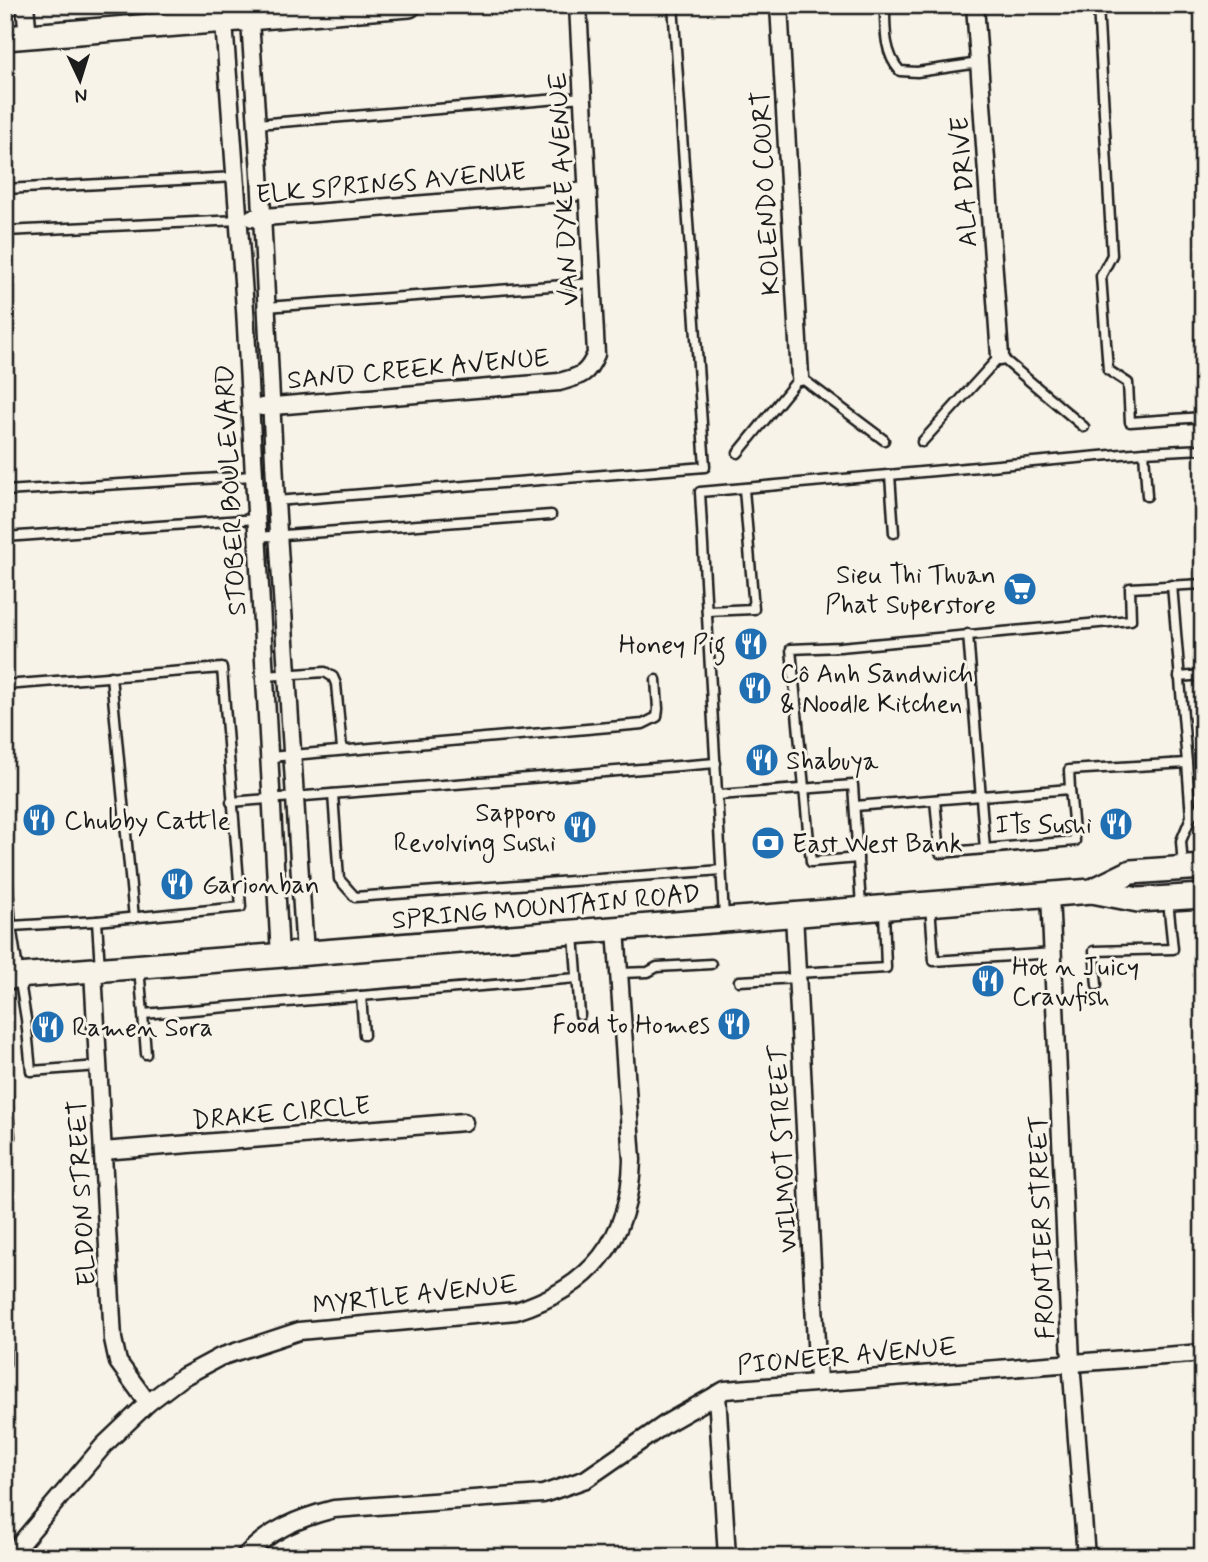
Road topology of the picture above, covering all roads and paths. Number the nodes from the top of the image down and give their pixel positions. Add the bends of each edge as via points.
1 (25, 5) edge
2 (409, 5) edge
3 (578, 5) edge
4 (673, 5) edge
5 (779, 5) edge
6 (885, 5) edge
7 (975, 5) edge
8 (1098, 5) edge
9 (250, 20) junction
10 (224, 22) junction
11 (16, 38) edge
12 (979, 62) junction
13 (583, 97) junction
14 (257, 124) junction
15 (236, 177) junction
16 (5, 189) edge
17 (588, 191) junction
18 (262, 217) junction
19 (239, 220) junction
20 (5, 231) edge
21 (592, 283) junction
22 (266, 307) junction
23 (1000, 356) junction
24 (589, 370) joint
25 (800, 377) junction
26 (270, 406) junction
27 (249, 408) junction
28 (1203, 417) edge
29 (1084, 427) dead end
30 (884, 440) dead end
31 (922, 442) dead end
32 (1203, 449) edge
33 (1144, 452) junction
34 (738, 453) dead end
35 (890, 475) junction
36 (253, 476) junction
37 (744, 489) junction
38 (5, 491) edge
39 (1147, 496) dead end
40 (276, 501) junction
41 (551, 515) dead end
42 (256, 519) junction
43 (279, 534) junction
44 (894, 534) dead end
45 (5, 537) edge
46 (257, 537) junction
47 (1203, 584) edge
48 (1172, 586) junction
49 (707, 611) junction
50 (968, 634) junction
51 (288, 675) junction
52 (111, 676) junction
53 (265, 676) junction
54 (1203, 676) edge
55 (1180, 677) junction
56 (656, 680) dead end
57 (5, 685) edge
58 (342, 749) junction
59 (292, 755) junction
60 (268, 757) junction
61 (716, 763) junction
62 (1186, 763) junction
63 (805, 788) junction
64 (1070, 789) junction
65 (333, 794) junction
66 (719, 795) junction
67 (980, 796) junction
68 (294, 797) junction
69 (271, 799) junction
70 (935, 800) junction
71 (231, 802) junction
72 (1203, 803) edge
73 (855, 806) junction
74 (1191, 817) junction
75 (985, 849) junction
76 (5, 850) edge
77 (858, 858) junction
78 (1193, 868) edge
79 (722, 870) junction
80 (1092, 891) junction
81 (1050, 894) junction
82 (1203, 895) edge
83 (1168, 898) junction
84 (930, 904) junction
85 (873, 908) junction
86 (794, 914) junction
87 (134, 918) junction
88 (725, 920) junction
89 (97, 922) junction
90 (11, 926) junction
91 (616, 929) junction
92 (574, 932) junction
93 (1054, 953) junction
94 (304, 954) junction
95 (280, 956) junction
96 (711, 964) dead end
97 (139, 967) junction
98 (97, 970) junction
99 (620, 973) junction
100 (797, 976) junction
101 (12, 977) edge
102 (578, 978) junction
103 (739, 981) dead end
104 (1097, 985) dead end
105 (361, 996) junction
106 (143, 1014) junction
107 (580, 1015) dead end
108 (364, 1035) dead end
109 (146, 1054) dead end
110 (99, 1066) junction
111 (5, 1073) edge
112 (464, 1122) dead end
113 (5, 1138) edge
114 (103, 1151) junction
115 (5, 1345) edge
116 (1203, 1353) edge
117 (1071, 1361) junction
118 (5, 1364) edge
119 (818, 1382) junction
120 (717, 1394) junction
121 (148, 1403) junction
122 (9, 1557) edge
123 (244, 1557) edge
124 (727, 1557) edge
125 (1086, 1557) edge

1 - 11 street
2 - 9 main road
3 - 13 street, VAN DYKE AVENUE
4 - 40 lane via 705,467
5 - 25 street, KOLENDO COURT
6 - 12 lane via 885,36 900,71
7 - 12 street, ALA DRIVE
8 - 28 lane via 1112,255 1101,276 1108,370 1128,383 1130,422
9 - 10 main road
9 - 14 street, STOBER BOULEVARD
10 - 11 main road
10 - 15 street, STOBER BOULEVARD
12 - 23 street, ALA DRIVE
13 - 14 lane
13 - 17 street, VAN DYKE AVENUE
14 - 18 street, STOBER BOULEVARD
15 - 16 lane
15 - 19 street, STOBER BOULEVARD
17 - 18 street, ELK SPRINGS AVENUE
17 - 21 street, VAN DYKE AVENUE
18 - 19 street, ELK SPRINGS AVENUE
18 - 22 street, STOBER BOULEVARD
19 - 20 lane
19 - 27 street, STOBER BOULEVARD
21 - 22 lane
21 - 24 street, VAN DYKE AVENUE via 596,354
22 - 26 street, STOBER BOULEVARD
23 - 29 lane
23 - 31 lane
24 - 26 street, SAND CREEK AVENUE via 559,382
25 - 30 lane
25 - 34 lane
26 - 27 street, SAND CREEK AVENUE
26 - 40 street, STOBER BOULEVARD
27 - 36 street, STOBER BOULEVARD
32 - 33 lane
33 - 35 lane
33 - 39 lane
35 - 37 lane
35 - 44 lane
36 - 38 lane
36 - 42 street, STOBER BOULEVARD
37 - 49 lane via 700,492
37 - 49 lane via 754,609
40 - 43 street, STOBER BOULEVARD
41 - 43 lane
42 - 45 lane
42 - 46 street, STOBER BOULEVARD
43 - 46 lane
43 - 51 street, STOBER BOULEVARD
46 - 53 street, STOBER BOULEVARD
47 - 48 lane
48 - 50 lane via 1130,588 1131,620
48 - 55 lane
49 - 61 lane
50 - 63 lane via 792,649
50 - 67 lane
51 - 53 lane
51 - 58 lane via 325,672 333,677
51 - 59 street, STOBER BOULEVARD
52 - 57 lane
52 - 71 lane via 222,668
52 - 87 lane
53 - 60 street, STOBER BOULEVARD
54 - 55 lane
55 - 62 lane
56 - 58 lane via 657,717 643,724
58 - 59 lane
59 - 60 lane
59 - 68 street, STOBER BOULEVARD
60 - 69 street, STOBER BOULEVARD
61 - 65 lane
61 - 66 lane
62 - 64 lane via 1069,770
62 - 74 lane
63 - 66 lane
63 - 73 lane via 853,785
63 - 77 lane via 811,862
64 - 67 lane
64 - 75 lane via 1075,841
65 - 68 lane
65 - 79 lane via 339,879 355,897
66 - 79 lane
67 - 70 lane
67 - 75 lane
68 - 69 lane
68 - 94 street, STOBER BOULEVARD
69 - 71 lane
69 - 95 street, STOBER BOULEVARD
70 - 73 lane
70 - 75 lane via 940,853
71 - 87 lane via 241,907
72 - 74 lane
73 - 77 lane
74 - 78 lane via 1181,841
76 - 90 lane
77 - 85 lane
78 - 80 main road, SPRING MOUNTAIN ROAD via 1131,872
79 - 88 lane
80 - 81 main road, SPRING MOUNTAIN ROAD
80 - 83 main road, SPRING MOUNTAIN ROAD via 1138,900
81 - 84 main road, SPRING MOUNTAIN ROAD
81 - 93 street, FRONTIER STREET
82 - 83 main road, SPRING MOUNTAIN ROAD
83 - 104 lane via 1173,949 1094,951
84 - 85 main road, SPRING MOUNTAIN ROAD
84 - 93 lane via 934,961
85 - 86 main road, SPRING MOUNTAIN ROAD
85 - 100 lane via 886,968
86 - 88 main road, SPRING MOUNTAIN ROAD
86 - 100 street, WILMOT STREET
87 - 89 lane
88 - 91 main road, SPRING MOUNTAIN ROAD
89 - 90 lane
89 - 98 lane
90 - 101 lane
91 - 92 main road, SPRING MOUNTAIN ROAD
91 - 99 street, MYRTLE AVENUE
92 - 94 main road, SPRING MOUNTAIN ROAD
92 - 102 lane
93 - 117 street, FRONTIER STREET
94 - 95 main road, SPRING MOUNTAIN ROAD
95 - 97 main road, SPRING MOUNTAIN ROAD
96 - 99 lane
97 - 98 main road, SPRING MOUNTAIN ROAD
97 - 106 lane
98 - 101 main road, SPRING MOUNTAIN ROAD
98 - 110 street, ELDON STREET
99 - 121 street, MYRTLE AVENUE via 631,1189 614,1237 587,1274 544,1303 516,1311 299,1331 220,1357
100 - 103 lane
100 - 119 street, WILMOT STREET
101 - 110 lane via 26,1018 31,1070
102 - 105 lane
102 - 107 lane
105 - 106 lane
105 - 108 lane
106 - 109 lane
110 - 114 street, ELDON STREET
111 - 113 lane via 10,1137
112 - 114 street, DRAKE CIRCLE
114 - 121 street, ELDON STREET via 113,1339 118,1362
115 - 118 lane
116 - 117 street, PIONEER AVENUE
117 - 119 street, PIONEER AVENUE
117 - 125 street, FRONTIER STREET
119 - 120 street, PIONEER AVENUE
120 - 123 street, PIONEER AVENUE via 586,1479 542,1494 334,1509 302,1517 270,1534
120 - 124 street
121 - 122 street, MYRTLE AVENUE via 104,1445

